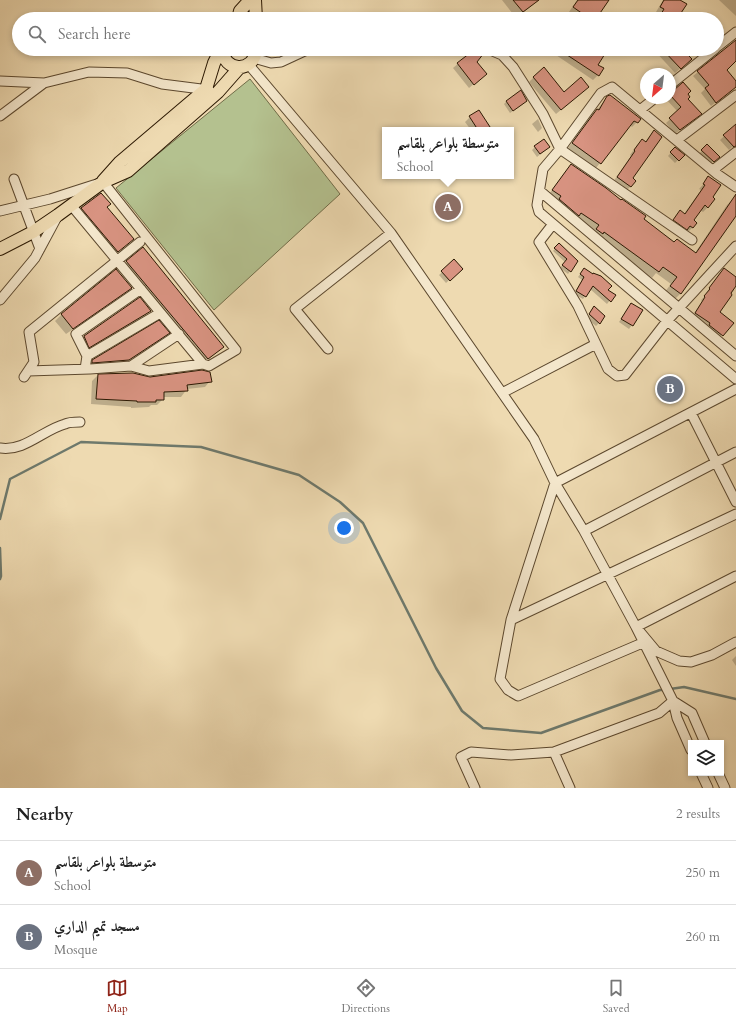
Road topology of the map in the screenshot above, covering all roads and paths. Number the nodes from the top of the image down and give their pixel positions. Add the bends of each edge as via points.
1 (250, 0) edge
2 (255, 0) edge
3 (240, 12) edge
4 (256, 12) edge
5 (736, 32) edge
6 (724, 42) edge
7 (218, 56) edge
8 (224, 56) edge
9 (252, 56) edge
10 (294, 56) edge
11 (503, 56) edge
12 (706, 56) edge
13 (0, 81) edge
14 (676, 81) edge
15 (44, 83) junction
16 (206, 89) junction
17 (218, 92) junction
18 (736, 95) edge
19 (647, 104) edge
20 (640, 110) junction
21 (0, 116) edge
22 (677, 140) junction
23 (560, 149) junction
24 (736, 152) edge
25 (712, 170) junction
26 (14, 179) dead end
27 (103, 182) junction
28 (736, 187) edge
29 (540, 191) junction
30 (71, 205) junction
31 (24, 206) junction
32 (0, 211) edge
33 (58, 215) junction
34 (553, 224) junction
35 (33, 232) junction
36 (391, 233) junction
37 (692, 240) dead end
38 (140, 242) dead end
39 (736, 246) edge
40 (0, 249) edge
41 (40, 249) junction
42 (117, 260) junction
43 (141, 289) junction
44 (0, 300) edge
45 (679, 308) junction
46 (160, 312) junction
47 (667, 321) junction
48 (179, 334) junction
49 (596, 344) junction
50 (328, 349) dead end
51 (87, 356) junction
52 (736, 356) edge
53 (203, 364) junction
54 (131, 366) junction
55 (86, 369) junction
56 (736, 379) edge
57 (736, 389) edge
58 (502, 393) junction
59 (691, 413) junction
60 (80, 422) dead end
61 (0, 448) edge
62 (736, 452) edge
63 (716, 463) junction
64 (555, 483) junction
65 (736, 502) edge
66 (736, 514) edge
67 (584, 531) junction
68 (608, 575) junction
69 (736, 576) edge
70 (511, 620) junction
71 (636, 627) junction
72 (645, 641) junction
73 (736, 642) edge
74 (673, 701) junction
75 (704, 740) edge
76 (688, 743) edge
77 (554, 752) junction
78 (702, 776) edge
79 (719, 776) edge
80 (475, 788) edge
81 (570, 788) edge
82 (708, 788) edge
83 (725, 788) edge

1 - 3 main road
2 - 4 main road
5 - 6 street
7 - 16 main road
8 - 9 main road via 232,66
9 - 10 street via 271,63
9 - 17 main road
9 - 36 street
11 - 23 street via 544,114
12 - 14 street
13 - 15 street
15 - 16 street via 89,72 127,73 162,84
15 - 21 street
16 - 17 street
16 - 27 main road via 120,162
17 - 27 main road via 128,171
18 - 22 street
19 - 20 street
20 - 22 street
20 - 23 street via 612,87 601,93
22 - 25 street
23 - 29 street via 543,169
23 - 37 street
24 - 25 street
25 - 28 street
26 - 31 street
27 - 30 main road
27 - 31 street
27 - 53 street via 236,350 210,366
29 - 34 street via 537,205 539,212
29 - 45 street
30 - 33 main road
30 - 42 street
31 - 32 street
31 - 35 street
33 - 35 main road
33 - 41 street
34 - 47 street
34 - 49 street via 539,242 578,306
35 - 40 main road
35 - 41 street
36 - 50 street via 295,309
36 - 58 street
38 - 42 street
39 - 45 street
41 - 44 street
42 - 43 street
42 - 55 street via 29,332 34,362 26,374
43 - 46 street
43 - 51 street via 76,334
45 - 47 street
45 - 52 street
46 - 48 street
46 - 51 street
47 - 49 street via 625,375 617,376 608,370
47 - 56 street
48 - 53 street
48 - 54 street
49 - 58 street
51 - 55 street
53 - 54 street via 150,371
54 - 55 street
57 - 59 street
58 - 64 street via 534,439
59 - 63 street
59 - 64 street
60 - 61 street via 65,423 10,450
62 - 63 street
63 - 65 street
63 - 67 street
64 - 67 street
64 - 70 street
66 - 68 street
67 - 68 street
68 - 70 street
68 - 71 street
69 - 71 street
70 - 72 street via 500,679 508,690 518,696
71 - 72 street
72 - 73 street via 656,651 679,661 691,662 712,655
72 - 74 street
74 - 75 street via 692,713
74 - 76 street
74 - 77 street via 659,713
77 - 80 street via 510,756 471,752 461,757
77 - 81 street
78 - 82 street
79 - 83 street

